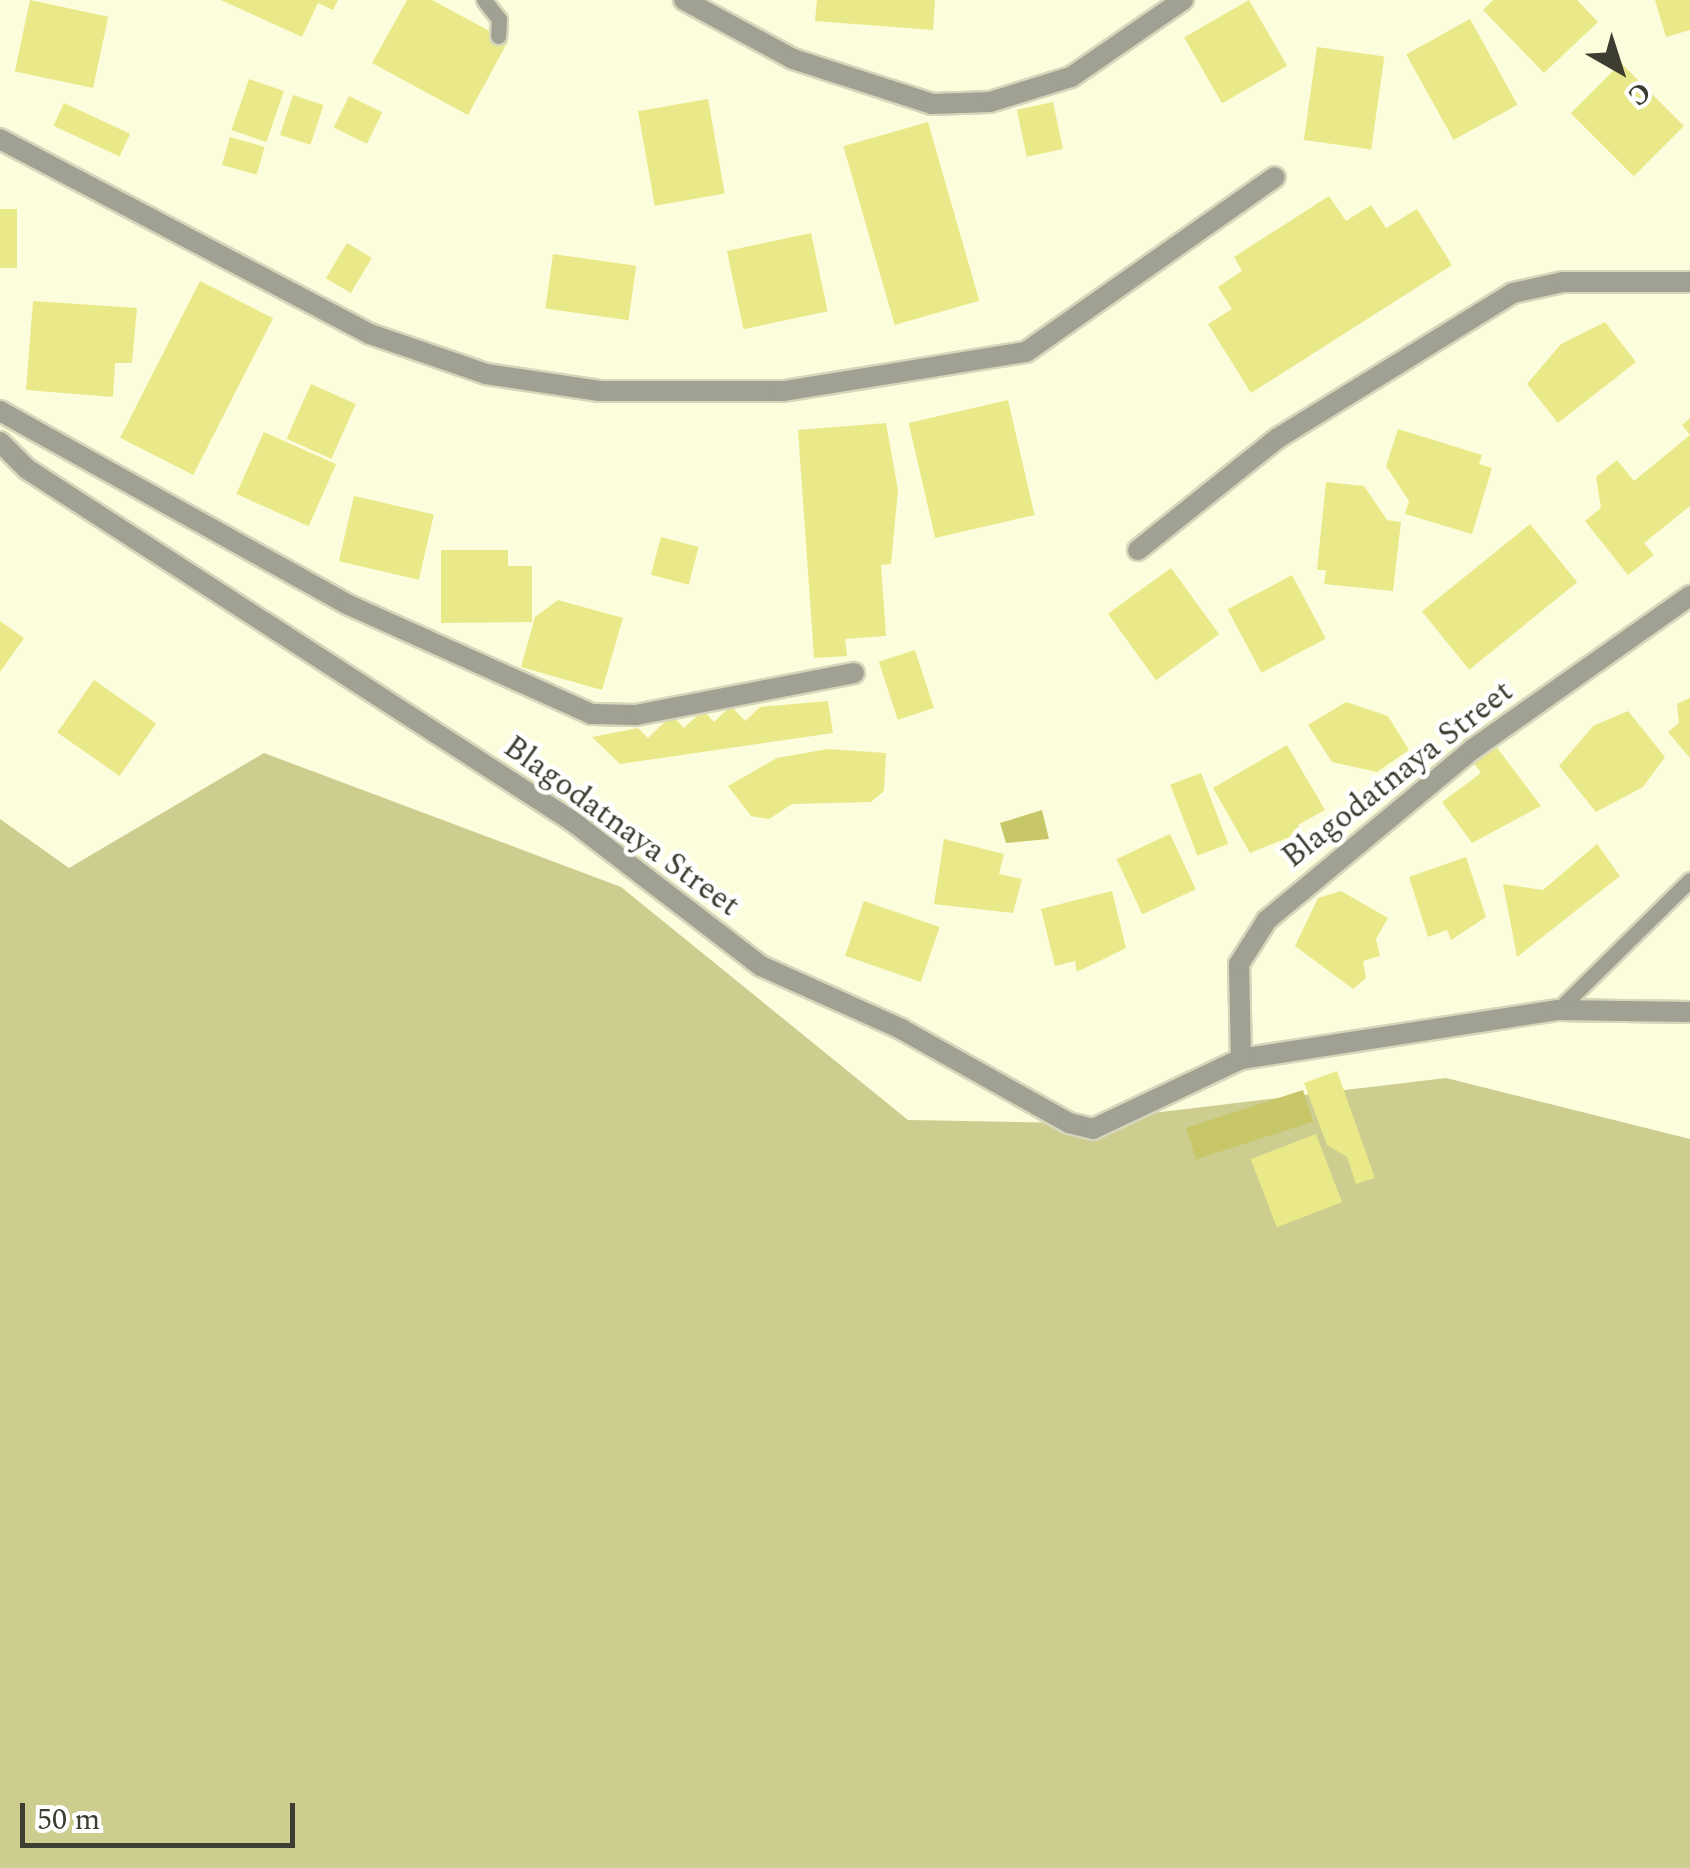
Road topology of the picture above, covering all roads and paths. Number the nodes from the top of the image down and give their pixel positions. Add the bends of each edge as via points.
1 (484, 0) edge
2 (684, 0) edge
3 (1183, 0) edge
4 (498, 36) dead end
5 (0, 139) edge
6 (1274, 178) dead end
7 (1690, 282) edge
8 (0, 411) edge
9 (0, 442) edge
10 (1138, 550) dead end
11 (1690, 596) edge
12 (854, 673) dead end
13 (1690, 880) edge
14 (1558, 1010) junction
15 (1690, 1012) edge
16 (1241, 1060) junction

1 - 4 lane via 499,19
2 - 3 street via 793,59 932,104 990,102 1071,77
5 - 6 street via 370,334 486,374 600,390 784,391 1026,352
7 - 10 street via 1563,282 1513,293 1278,438
8 - 12 street via 349,605 592,714 636,715
9 - 16 street, Blagodatnaya Street via 27,469 572,821 761,966 901,1028 1028,1104 1093,1129
11 - 16 street, Blagodatnaya Street via 1474,749 1268,920 1239,964
13 - 14 lane
14 - 15 street, Blagodatnaya Street
14 - 16 street, Blagodatnaya Street

